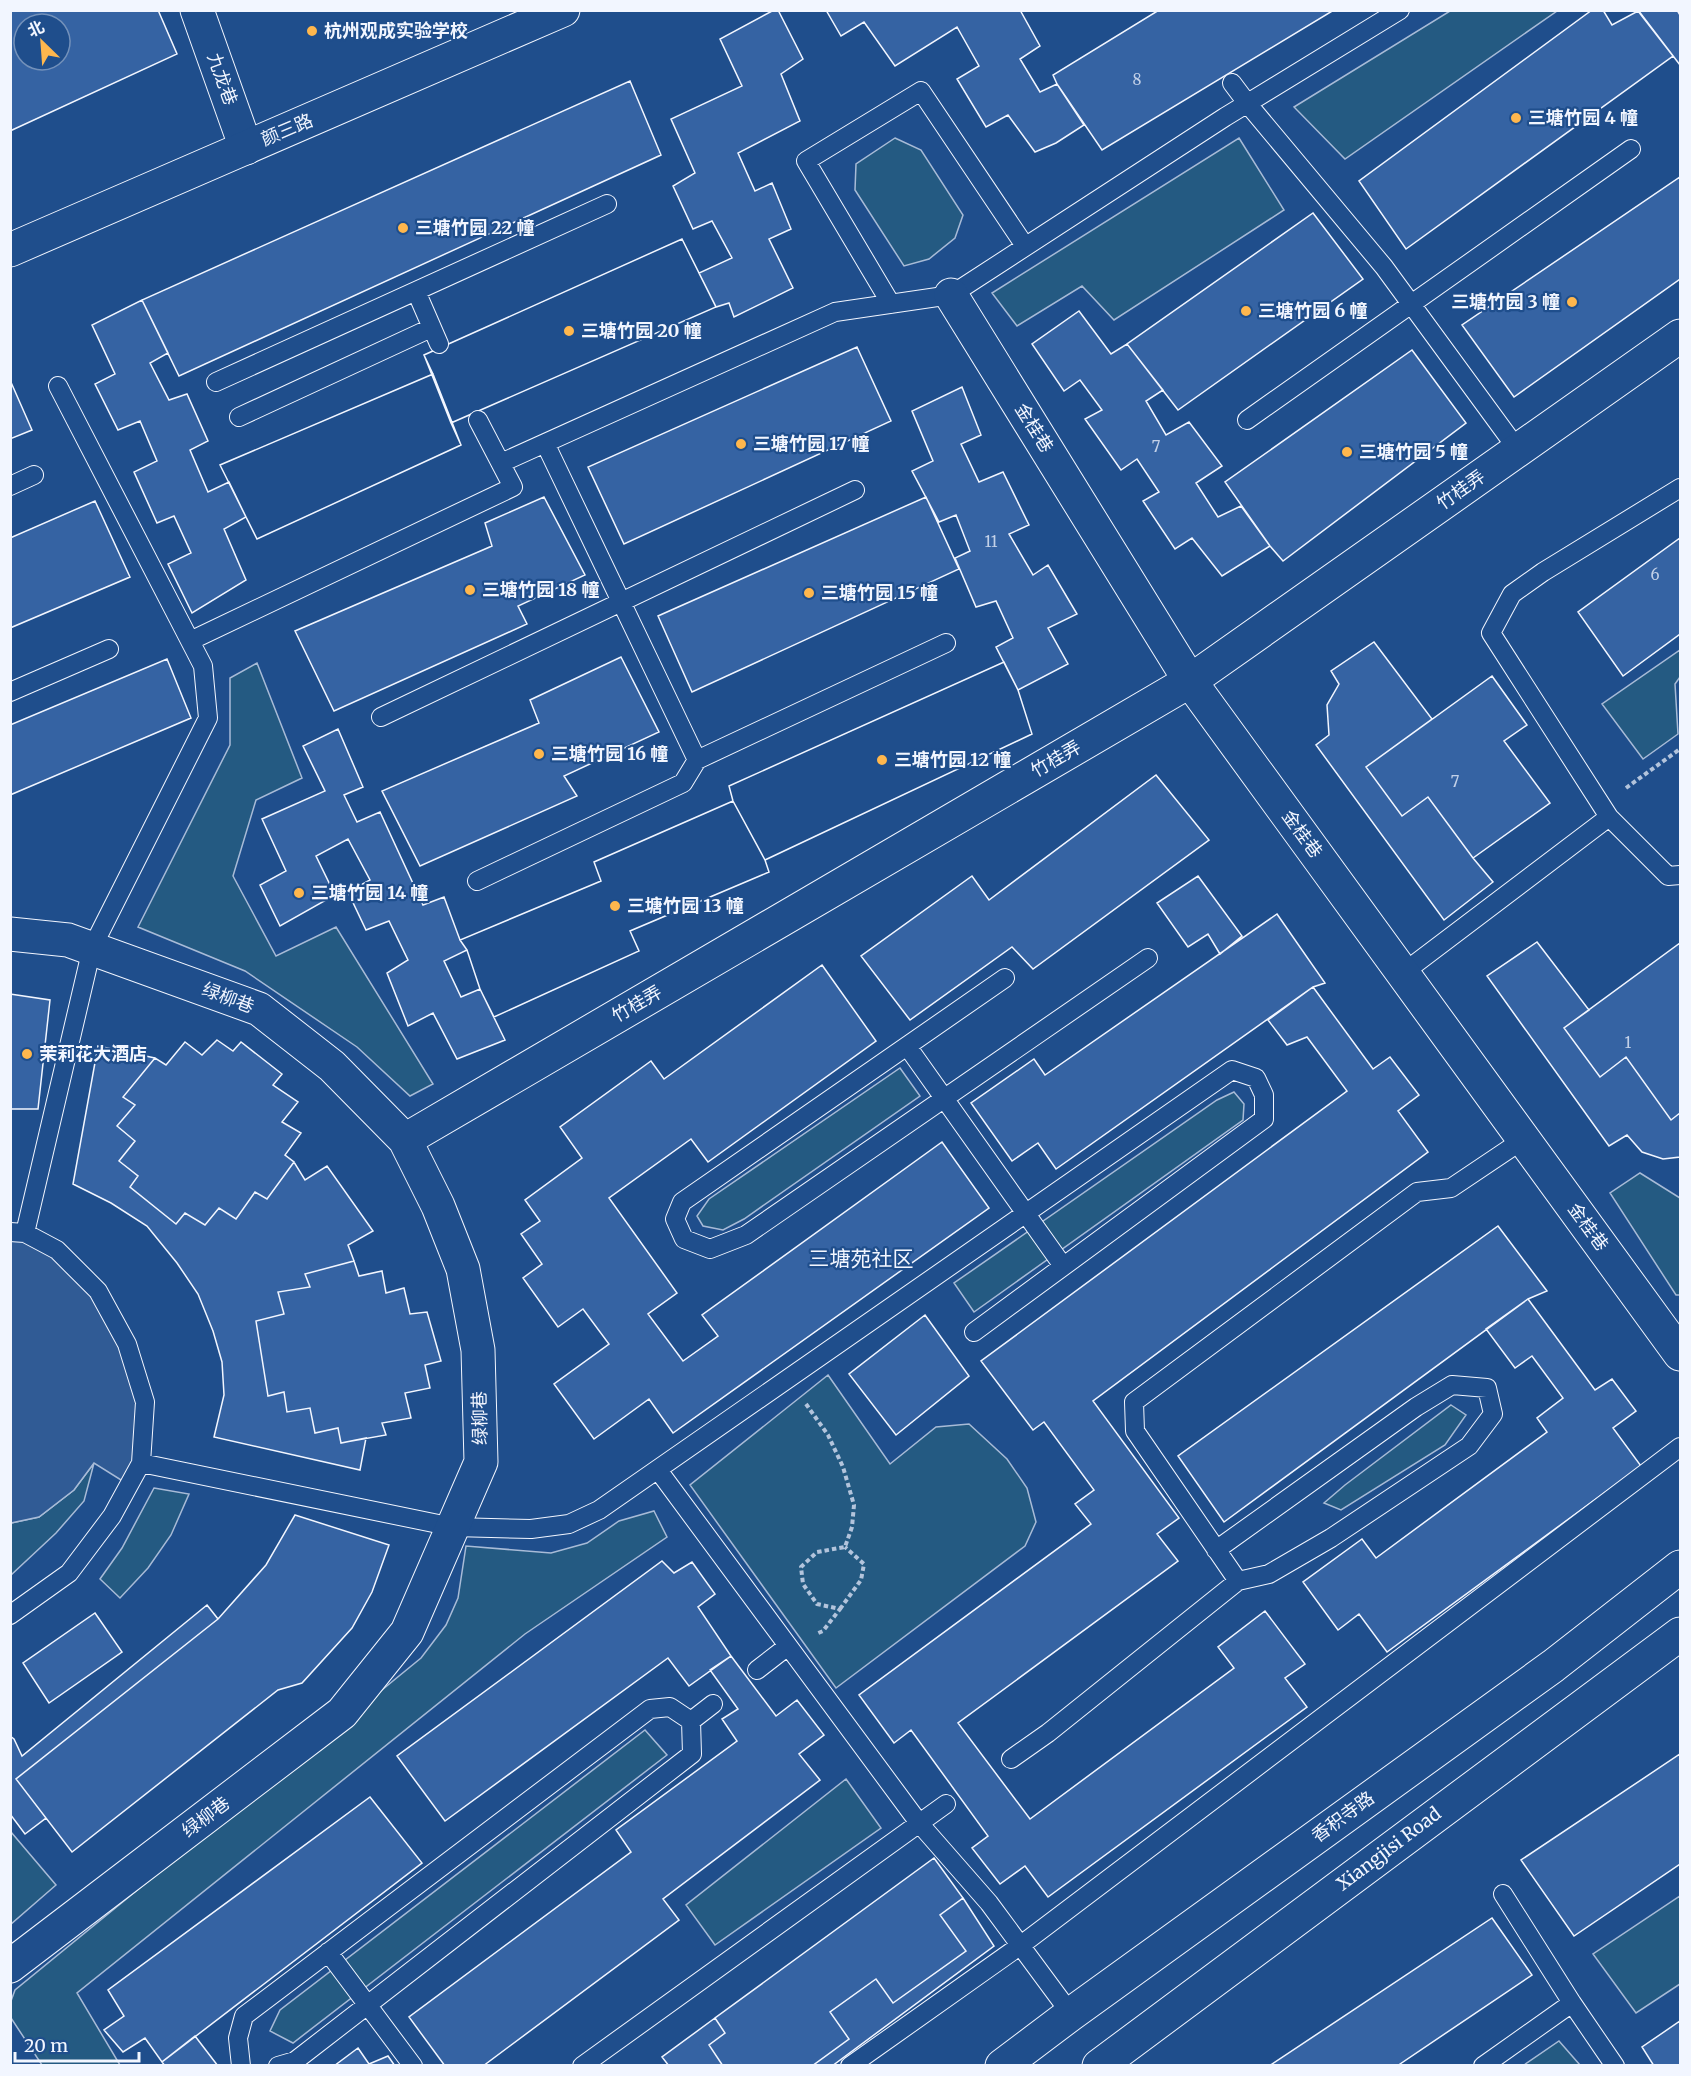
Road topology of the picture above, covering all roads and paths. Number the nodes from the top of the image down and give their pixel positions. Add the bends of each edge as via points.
1 (197, 10) edge
2 (563, 10) edge
3 (1400, 10) edge
4 (1232, 83) dead end
5 (1246, 103) junction
6 (246, 148) junction
7 (1631, 149) dead end
8 (607, 204) dead end
9 (1025, 246) junction
10 (10, 250) edge
11 (416, 291) junction
12 (951, 295) junction
13 (891, 304) junction
14 (1412, 304) junction
15 (1680, 336) edge
16 (216, 382) dead end
17 (58, 386) dead end
18 (239, 417) dead end
19 (478, 420) dead end
20 (1246, 420) dead end
21 (545, 443) junction
22 (1518, 450) junction
23 (501, 463) junction
24 (34, 475) dead end
25 (10, 486) edge
26 (1680, 488) edge
27 (855, 490) dead end
28 (620, 602) junction
29 (190, 641) junction
30 (946, 642) dead end
31 (109, 649) dead end
32 (1190, 681) junction
33 (10, 692) edge
34 (381, 717) dead end
35 (1680, 749) edge
36 (697, 760) junction
37 (1605, 812) junction
38 (1680, 875) edge
39 (477, 881) dead end
40 (10, 934) edge
41 (92, 948) junction
42 (1148, 958) dead end
43 (1403, 973) junction
44 (1005, 978) dead end
45 (907, 1046) junction
46 (943, 1099) junction
47 (1524, 1139) junction
48 (405, 1140) junction
49 (1026, 1213) junction
50 (18, 1233) edge
51 (1064, 1266) junction
52 (974, 1332) dead end
53 (1676, 1337) edge
54 (788, 1379) junction
55 (1680, 1447) edge
56 (141, 1463) junction
57 (658, 1470) junction
58 (453, 1527) junction
59 (846, 1546) junction
60 (1216, 1550) junction
61 (1680, 1567) edge
62 (1238, 1581) junction
63 (840, 1609) junction
64 (10, 1615) edge
65 (1680, 1634) edge
66 (788, 1646) junction
67 (757, 1670) dead end
68 (713, 1704) dead end
69 (691, 1721) junction
70 (1011, 1759) dead end
71 (946, 1804) dead end
72 (919, 1823) junction
73 (1503, 1894) dead end
74 (1021, 1945) junction
75 (328, 1952) junction
76 (10, 1966) edge
77 (1572, 2003) junction
78 (367, 2005) junction
79 (1071, 2014) junction
80 (241, 2066) edge
81 (278, 2066) edge
82 (413, 2066) edge
83 (582, 2066) edge
84 (850, 2066) edge
85 (1002, 2066) edge
86 (1099, 2066) edge
87 (1483, 2066) edge
88 (1615, 2066) edge

1 - 6 street, 九龙巷
2 - 6 street, 颜三路
3 - 5 lane
4 - 5 lane
5 - 9 lane
5 - 14 lane
6 - 10 street, 颜三路
7 - 14 lane
8 - 11 lane
9 - 12 lane
9 - 13 lane via 921,92 806,161
11 - 16 lane
11 - 18 lane via 435,336
12 - 13 lane
12 - 32 street, 金桂巷
13 - 21 lane via 835,312
14 - 20 lane
14 - 22 lane
15 - 22 street, 竹桂弄
17 - 29 lane
19 - 23 lane
21 - 23 lane
21 - 28 lane
22 - 32 street, 竹桂弄
23 - 29 lane via 513,487
24 - 25 lane
26 - 37 lane via 1512,594 1491,633
27 - 28 lane
28 - 34 lane
28 - 36 lane
29 - 41 lane via 203,666 208,718
30 - 36 lane
31 - 33 lane
32 - 43 street, 金桂巷
32 - 48 street, 竹桂弄
35 - 37 path
36 - 39 lane via 683,783
37 - 38 lane via 1668,876
37 - 43 lane
40 - 41 street, 绿柳巷 via 68,940
41 - 48 street, 绿柳巷 via 259,1009 332,1066
41 - 50 lane
42 - 46 lane
43 - 47 street, 金桂巷
44 - 45 lane
45 - 46 lane
45 - 46 lane via 681,1202 675,1219 684,1239 710,1249 746,1235
46 - 49 lane
47 - 53 street, 金桂巷
47 - 60 lane via 1451,1188 1417,1192 1134,1402 1135,1431
48 - 58 street, 绿柳巷 via 438,1206 463,1269 478,1350 481,1462
49 - 51 lane
49 - 51 lane via 1232,1070 1256,1078 1264,1095 1263,1119
49 - 54 lane
50 - 56 lane via 57,1250 98,1291 127,1344 145,1402
51 - 52 lane
54 - 57 lane
54 - 59 path via 828,1435 843,1467 854,1505
55 - 74 lane
56 - 58 lane
56 - 64 lane via 112,1516 69,1573
57 - 58 lane via 599,1510 569,1524 531,1529
57 - 66 lane
58 - 76 street, 绿柳巷 via 407,1632 342,1713
59 - 63 path via 864,1564 861,1580
59 - 63 path via 817,1552 801,1567 803,1584 817,1604
60 - 62 lane
60 - 62 lane via 1452,1385 1487,1388 1493,1414 1469,1446 1331,1538 1269,1574
61 - 79 street, 香积寺路 via 1553,1666
62 - 70 lane
63 - 66 path via 823,1631
65 - 86 street, Xiangjisi Road
66 - 67 lane
66 - 72 lane
68 - 69 lane
69 - 75 lane via 670,1707 650,1709
69 - 78 lane via 692,1754
71 - 72 lane
72 - 74 lane
72 - 83 lane
73 - 77 lane
74 - 79 lane
74 - 84 lane
75 - 78 lane
75 - 80 lane via 244,2016 238,2038
77 - 87 lane
77 - 88 lane
78 - 81 lane via 295,2061
78 - 82 lane
79 - 85 street, 香积寺路

